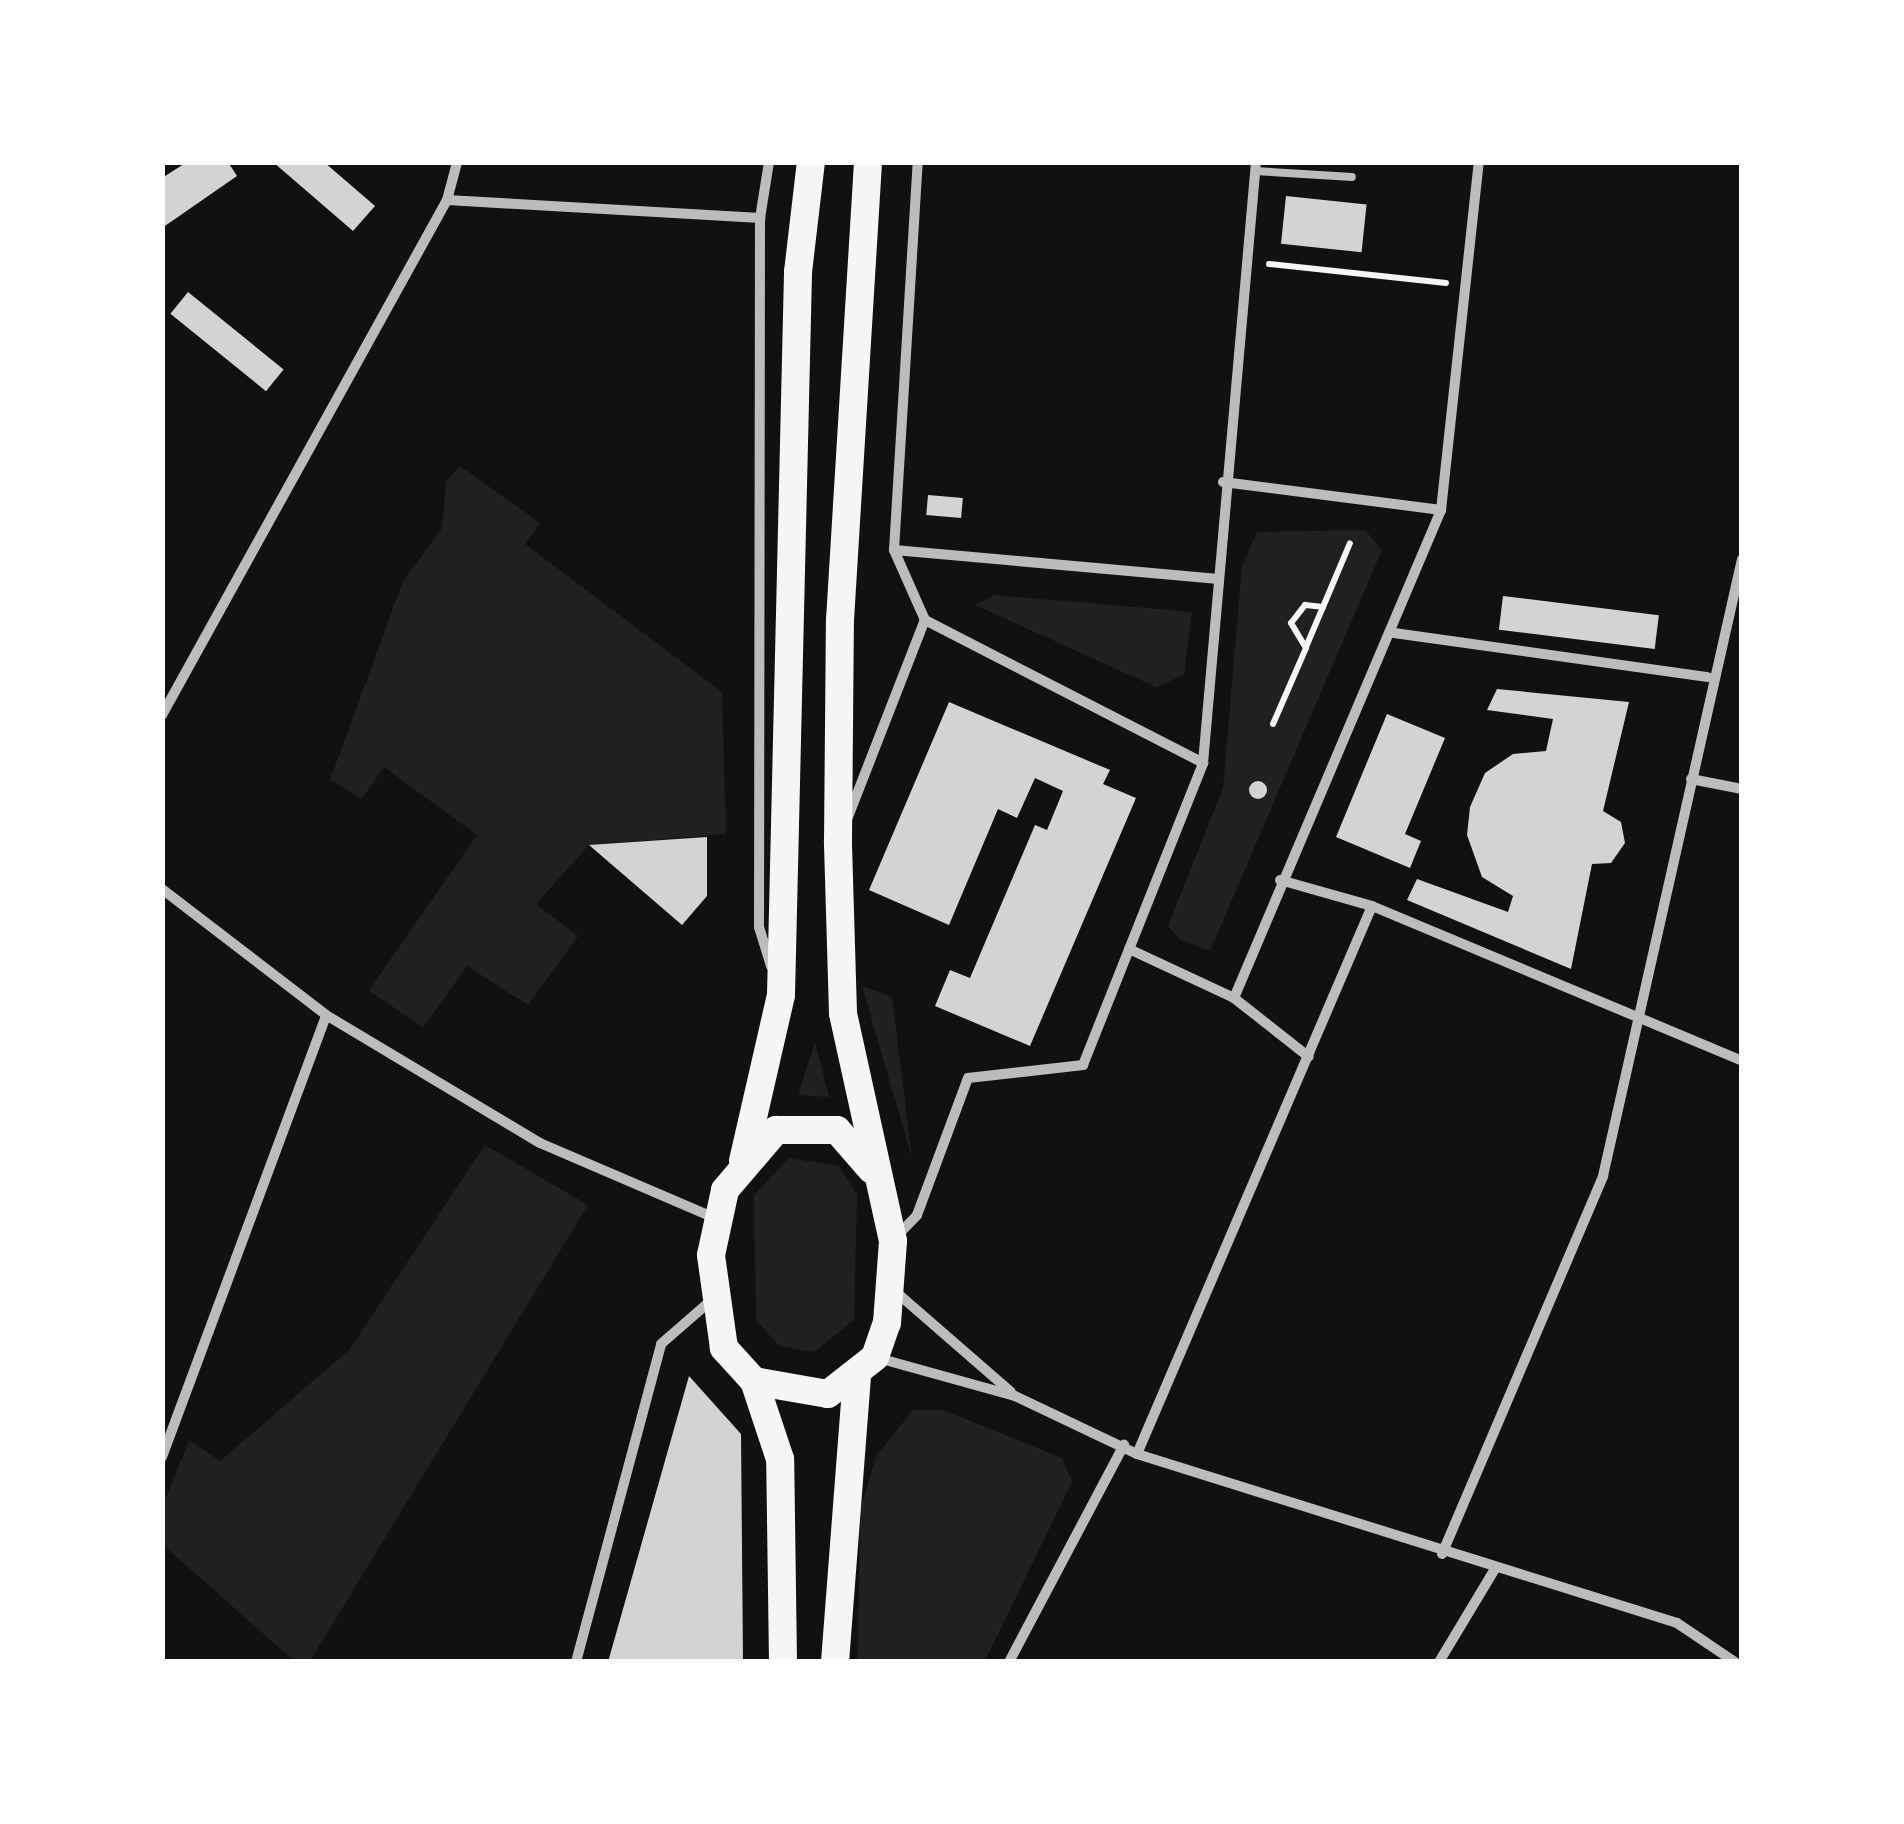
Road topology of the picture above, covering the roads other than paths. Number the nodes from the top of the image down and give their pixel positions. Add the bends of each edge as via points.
1 (457, 162) edge
2 (768, 162) edge
3 (810, 162) edge
4 (868, 162) edge
5 (918, 162) edge
6 (1479, 162) edge
7 (1255, 167) edge
8 (1352, 177) dead end
9 (447, 200) junction
10 (760, 218) junction
11 (1223, 482) junction
12 (1441, 510) junction
13 (894, 550) junction
14 (1742, 558) edge
15 (1216, 579) junction
16 (926, 620) junction
17 (1394, 633) junction
18 (1708, 677) junction
19 (162, 715) edge
20 (1203, 763) junction
21 (1691, 779) junction
22 (1742, 789) edge
23 (838, 841) junction
24 (1280, 880) junction
25 (162, 888) edge
26 (1372, 906) junction
27 (1129, 950) junction
28 (781, 995) junction
29 (1234, 998) junction
30 (326, 1016) junction
31 (1636, 1024) junction
32 (1309, 1057) junction
33 (1742, 1061) edge
34 (743, 1161) junction
35 (884, 1193) junction
36 (717, 1220) junction
37 (892, 1241) junction
38 (889, 1285) junction
39 (715, 1297) junction
40 (866, 1366) junction
41 (754, 1381) junction
42 (1016, 1396) junction
43 (1124, 1445) junction
44 (1137, 1454) junction
45 (162, 1457) edge
46 (1442, 1554) junction
47 (1496, 1567) junction
48 (576, 1662) edge
49 (783, 1662) edge
50 (835, 1662) edge
51 (1009, 1662) edge
52 (1439, 1662) edge
53 (1736, 1662) edge

1 - 9 street
2 - 10 street
3 - 28 highway via 798,272
4 - 23 highway via 840,620
5 - 13 street
6 - 12 street
7 - 8 lane
7 - 11 street
9 - 10 street
9 - 19 street
10 - 28 street via 759,927
11 - 12 street
11 - 15 street
12 - 17 street
13 - 15 street
13 - 16 street
14 - 18 street
15 - 20 street
16 - 20 street
16 - 23 street
17 - 18 street
17 - 24 street
18 - 21 street
20 - 27 street
21 - 22 street
21 - 31 street
23 - 35 highway via 843,1013
24 - 26 street
24 - 29 street
25 - 30 street
26 - 31 street
26 - 32 street
27 - 29 street
27 - 37 street via 1083,1065 968,1078 917,1216
28 - 34 highway
29 - 32 street
30 - 36 street via 540,1143
30 - 45 street
31 - 33 street
31 - 46 street via 1603,1176
32 - 44 street
34 - 35 highway via 776,1130 837,1130 857,1144
34 - 36 highway
35 - 37 highway
36 - 39 highway
37 - 38 highway
38 - 40 highway
38 - 42 street
39 - 41 highway via 724,1348
39 - 48 street via 662,1344
40 - 41 highway via 806,1397
40 - 42 street
40 - 50 highway
41 - 49 highway via 780,1458
42 - 43 street
43 - 44 street
43 - 51 street
44 - 46 street
46 - 47 street
47 - 52 street
47 - 53 street via 1677,1623

